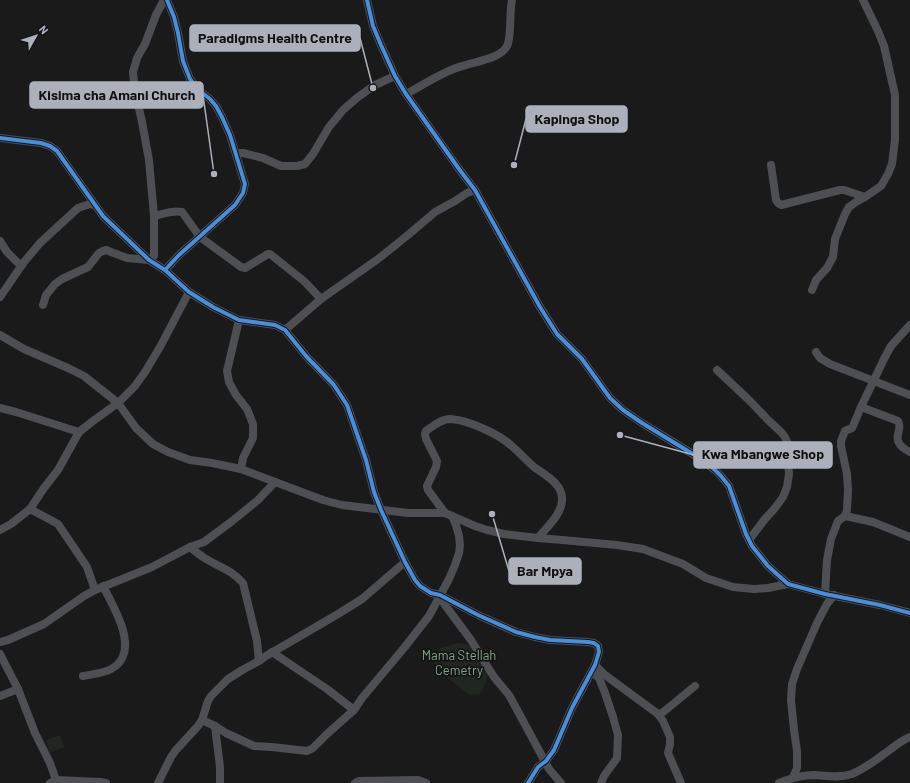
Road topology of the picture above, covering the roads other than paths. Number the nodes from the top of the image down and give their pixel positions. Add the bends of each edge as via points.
1 (165, 0) edge
2 (367, 0) edge
3 (512, 0) edge
4 (863, 0) edge
5 (395, 76) junction
6 (406, 94) junction
7 (0, 138) edge
8 (236, 153) junction
9 (771, 165) dead end
10 (475, 190) junction
11 (865, 197) junction
12 (95, 206) junction
13 (154, 216) junction
14 (200, 237) junction
15 (0, 241) edge
16 (149, 260) junction
17 (21, 266) junction
18 (165, 270) junction
19 (812, 290) dead end
20 (189, 292) junction
21 (0, 297) edge
22 (321, 299) junction
23 (43, 304) dead end
24 (239, 320) junction
25 (910, 325) edge
26 (285, 330) junction
27 (0, 335) edge
28 (816, 352) dead end
29 (717, 370) dead end
30 (873, 381) junction
31 (910, 395) edge
32 (118, 404) junction
33 (861, 407) junction
34 (0, 408) edge
35 (79, 432) junction
36 (910, 452) edge
37 (241, 469) junction
38 (274, 482) junction
39 (30, 509) junction
40 (381, 510) junction
41 (449, 514) junction
42 (845, 516) junction
43 (0, 530) edge
44 (910, 537) edge
45 (538, 538) junction
46 (749, 540) junction
47 (190, 547) junction
48 (405, 562) junction
49 (788, 584) junction
50 (99, 588) junction
51 (825, 594) junction
52 (440, 595) junction
53 (834, 596) junction
54 (910, 613) edge
55 (0, 642) edge
56 (272, 652) junction
57 (0, 654) edge
58 (259, 661) junction
59 (594, 668) junction
60 (82, 676) dead end
61 (695, 686) dead end
62 (18, 689) junction
63 (0, 696) edge
64 (354, 710) junction
65 (658, 714) junction
66 (202, 720) junction
67 (215, 726) junction
68 (910, 737) edge
69 (546, 761) junction
70 (793, 777) junction
71 (53, 781) edge
72 (106, 783) edge
73 (158, 783) edge
74 (220, 783) edge
75 (356, 783) edge
76 (426, 783) edge
77 (528, 783) edge
78 (561, 783) edge
79 (601, 783) edge
80 (681, 783) edge
81 (779, 783) edge

1 - 8 street via 174,17 183,61 190,79 216,106
1 - 13 street via 156,15 133,72 148,151
2 - 5 street via 373,26
3 - 6 street via 508,40 502,51 493,57 453,69
4 - 11 street via 884,46 895,96 896,140 888,174 881,186
5 - 6 street
5 - 8 street via 375,85 343,110 305,164 281,166 263,158
6 - 10 street
7 - 12 street via 50,146 57,151
8 - 14 street via 244,184 243,193 235,205
9 - 11 street via 776,200 781,205 840,190
10 - 22 street via 435,212 378,259
10 - 46 street via 540,307 558,334 582,359 610,398 623,410 705,462 721,476 729,486
11 - 19 street via 849,207 845,214 835,239 833,257
12 - 16 street via 102,216
12 - 17 street via 90,204 78,208 40,243
13 - 14 street via 182,212
13 - 16 street via 155,252
14 - 18 street
14 - 22 street via 245,268 270,254 305,282
15 - 17 street
16 - 18 street
16 - 23 street via 127,258 107,250 103,251 88,267 55,284 46,295
17 - 21 street
18 - 20 street
20 - 24 street
20 - 32 street via 145,372
22 - 26 street
24 - 26 street via 275,325
24 - 37 street via 227,376 236,395 248,408 253,424 253,438 243,458
25 - 30 street via 891,346
26 - 40 street via 334,385 347,405
27 - 32 street via 24,349 84,376
28 - 30 street via 830,364
29 - 46 street via 781,432 787,442 787,487 776,508 764,519
30 - 31 street
30 - 33 street
32 - 35 street
32 - 37 street via 136,428 153,444 168,452 190,460
33 - 36 street via 898,421 898,442
33 - 42 street via 852,428 845,431 841,441 848,490
34 - 35 street
35 - 39 street via 58,470
37 - 38 street
38 - 40 street via 342,505
38 - 47 street via 258,500 231,522 204,542
39 - 43 street
39 - 50 street via 58,524
40 - 41 street
40 - 48 street
41 - 45 street via 487,530
41 - 45 street via 428,490 427,486 437,461 424,434 444,420 451,419 498,436 553,481 561,493 560,509
41 - 52 street via 456,525 460,545 455,565
42 - 44 street via 873,522
42 - 51 street via 838,521 831,539 826,560
45 - 49 street via 617,544 643,549 683,564 706,578 733,587 754,589
46 - 49 street via 768,566
47 - 50 street via 152,567
47 - 58 street via 204,558 231,571 243,584 257,641
48 - 52 street via 420,586
48 - 56 street via 362,599
49 - 51 street
50 - 55 street via 44,624
50 - 60 street via 112,604 122,628 125,639 124,652 114,667 98,674
51 - 53 street
52 - 59 street via 516,632 550,640 594,643 598,646 599,652
52 - 64 street via 429,616
52 - 69 street via 445,606 472,640 494,677 509,695
53 - 54 street
53 - 70 street via 817,623 792,684 797,751
56 - 58 street
56 - 64 street via 328,689
57 - 62 street
58 - 66 street via 228,679 211,696
59 - 65 street
59 - 69 street via 572,708 554,750
59 - 79 street via 614,717 618,735 617,758
61 - 65 street
62 - 63 street
62 - 71 street via 50,764
64 - 67 street via 308,751 254,746
65 - 80 street via 670,737 668,753
66 - 67 street
66 - 73 street via 171,757
67 - 74 street
68 - 70 street via 852,774 842,777
69 - 77 street via 538,767
69 - 78 street via 549,769
70 - 81 street
71 - 72 street
75 - 76 street via 418,780

